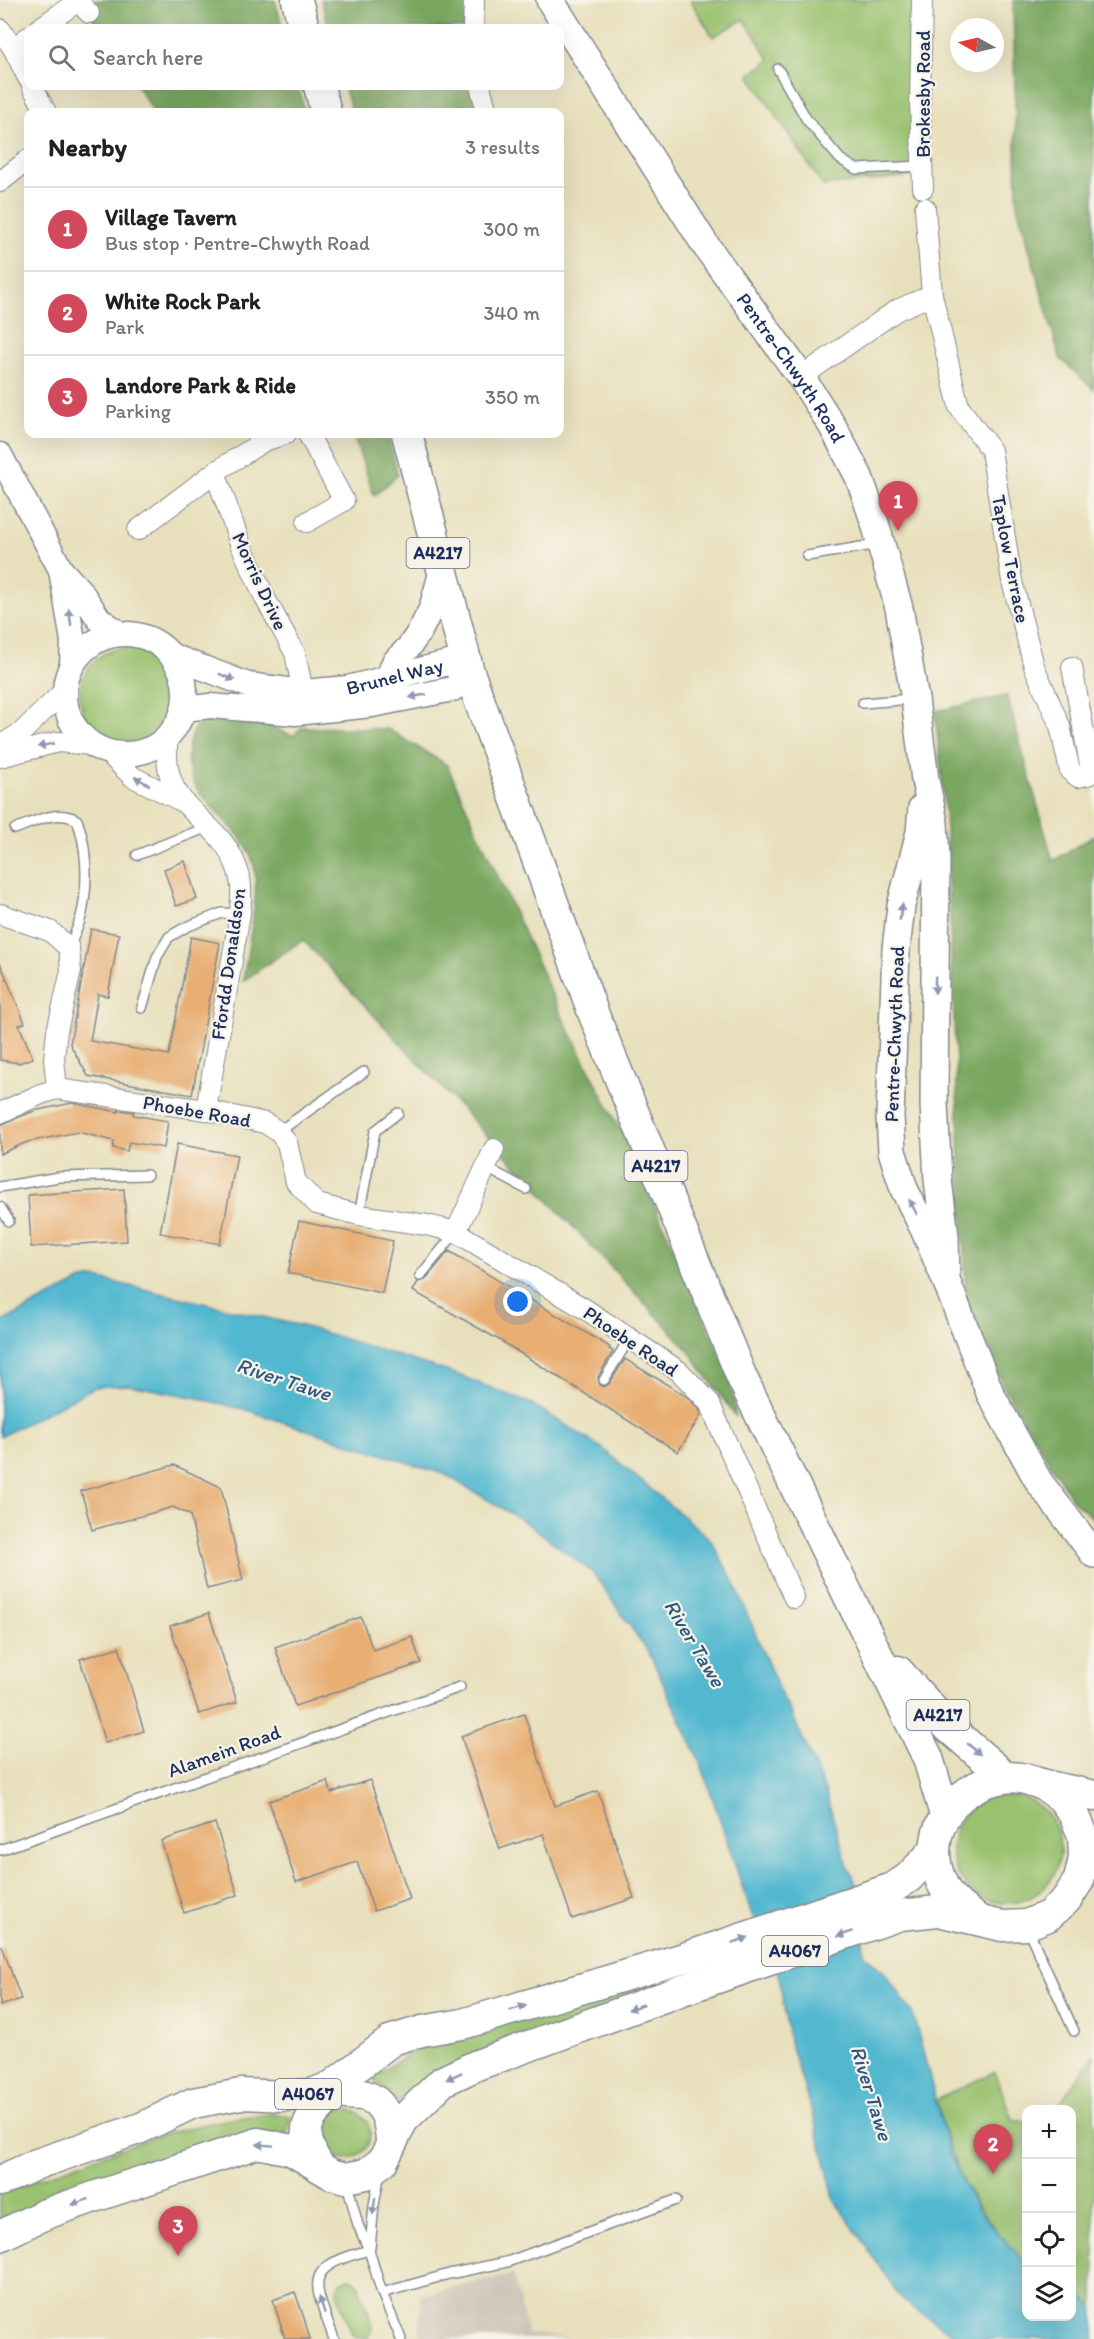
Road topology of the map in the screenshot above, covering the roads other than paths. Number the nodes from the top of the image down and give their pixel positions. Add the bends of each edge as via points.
1 (297, 0) edge
2 (474, 0) edge
3 (550, 0) edge
4 (922, 0) edge
5 (89, 13) dead end
6 (46, 24) edge
7 (303, 24) edge
8 (473, 24) edge
9 (0, 30) edge
10 (21, 42) edge
11 (24, 57) edge
12 (778, 69) dead end
13 (34, 90) edge
14 (320, 90) edge
15 (481, 90) edge
16 (44, 108) edge
17 (325, 108) edge
18 (486, 108) edge
19 (24, 163) edge
20 (923, 166) junction
21 (0, 182) edge
22 (924, 188) dead end
23 (925, 208) dead end
24 (933, 295) junction
25 (801, 377) junction
26 (260, 438) edge
27 (310, 438) edge
28 (408, 438) edge
29 (0, 454) edge
30 (215, 472) junction
31 (307, 522) dead end
32 (138, 530) dead end
33 (881, 543) junction
34 (807, 556) dead end
35 (61, 570) junction
36 (442, 570) junction
37 (118, 633) junction
38 (172, 656) junction
39 (72, 665) junction
40 (1072, 667) dead end
41 (469, 672) junction
42 (387, 680) junction
43 (65, 690) junction
44 (303, 692) junction
45 (915, 699) junction
46 (863, 703) dead end
47 (183, 710) junction
48 (168, 736) junction
49 (0, 746) edge
50 (100, 749) junction
51 (0, 757) edge
52 (925, 780) junction
53 (183, 802) junction
54 (208, 827) junction
55 (15, 828) dead end
56 (137, 855) dead end
57 (0, 914) edge
58 (240, 914) junction
59 (69, 948) junction
60 (142, 1008) dead end
61 (364, 1071) dead end
62 (57, 1089) junction
63 (206, 1110) junction
64 (0, 1113) edge
65 (398, 1113) dead end
66 (278, 1132) junction
67 (494, 1149) dead end
68 (485, 1167) junction
69 (147, 1175) dead end
70 (0, 1187) edge
71 (526, 1188) dead end
72 (0, 1207) edge
73 (359, 1215) junction
74 (9, 1221) dead end
75 (456, 1232) junction
76 (420, 1276) dead end
77 (946, 1280) junction
78 (629, 1339) junction
79 (604, 1380) dead end
80 (1094, 1554) edge
81 (794, 1598) dead end
82 (875, 1647) junction
83 (460, 1687) dead end
84 (1006, 1777) junction
85 (1042, 1784) junction
86 (1094, 1796) edge
87 (945, 1815) junction
88 (0, 1850) edge
89 (935, 1850) junction
90 (1087, 1878) edge
91 (897, 1902) junction
92 (979, 1920) junction
93 (1026, 1925) junction
94 (462, 2024) junction
95 (1074, 2031) dead end
96 (334, 2100) junction
97 (141, 2128) junction
98 (387, 2151) junction
99 (332, 2172) junction
100 (0, 2181) edge
101 (676, 2200) dead end
102 (0, 2236) edge
103 (369, 2250) junction
104 (382, 2293) junction
105 (334, 2339) edge
106 (401, 2339) edge

1 - 7 main road
2 - 8 street
3 - 25 main road, Pentre-Chwyth Road via 706,246
4 - 20 street, Brokesby Road
5 - 6 street via 78,1
9 - 10 street
10 - 11 street
12 - 20 lane via 807,120 840,159 856,169
13 - 16 street
14 - 17 main road
15 - 18 street
19 - 21 street
20 - 22 street, Brokesby Road
23 - 24 street
24 - 25 street via 897,310
24 - 40 street, Taplow Terrace via 959,407 992,450 1012,581 1034,666 1060,726 1070,771 1078,777 1088,774 1090,765
25 - 33 main road, Pentre-Chwyth Road via 859,477
26 - 30 street
27 - 31 street via 344,501
28 - 36 main road, A4217
29 - 35 street
30 - 32 street
30 - 44 street, Morris Drive via 240,543 295,653
33 - 34 lane
33 - 45 main road, Pentre-Chwyth Road via 899,608
35 - 37 street via 99,619
39 -> 35 street via 73,641
36 - 41 main road, A4217
36 - 42 street via 420,632 394,662
37 - 38 street via 139,635
37 - 39 street via 83,650
38 -> 44 street, Brunel Way via 248,685
38 - 47 street via 185,689
39 - 43 street
41 - 42 street, Brunel Way via 448,663
41 -> 47 street, Brunel Way via 453,689 372,705 295,713 210,706
41 - 82 main road, A4217 via 594,1015 742,1378
42 - 44 street, Brunel Way
43 - 49 street via 22,732
43 - 50 street via 70,721 79,734
45 - 46 lane
45 - 52 main road, Pentre-Chwyth Road
47 - 48 street
48 - 50 street via 140,753
48 - 53 street, Ffordd Donaldson via 168,774
50 -> 51 street via 58,742
53 -> 50 street, Ffordd Donaldson via 134,777
52 -> 77 main road, Pentre-Chwyth Road via 934,822 936,858 934,1104
77 -> 52 main road, Pentre-Chwyth Road via 904,1190 892,1151 890,1117 896,949 901,906 920,832
53 - 54 street, Ffordd Donaldson
54 - 56 lane
54 - 58 street, Ffordd Donaldson via 225,844 238,871 242,885
55 - 59 lane via 51,816 67,815 77,820 87,881 83,910
57 - 59 street via 50,931
58 - 60 lane via 222,913 169,938 157,957
58 - 63 street, Ffordd Donaldson
59 - 62 street via 71,971 54,1059
61 - 66 lane
62 - 63 street, Phoebe Road
62 - 64 street
63 - 66 street, Phoebe Road via 265,1123
65 - 73 lane via 375,1131
66 - 73 street, Phoebe Road via 287,1143 296,1182 304,1193 317,1204
67 - 68 street
68 - 71 lane
68 - 75 street
69 - 70 lane via 59,1177
72 - 74 lane
73 - 75 street, Phoebe Road
75 - 76 lane
75 - 78 street, Phoebe Road
77 - 80 main road, Pentre-Chwyth Road via 990,1393 1039,1482
78 - 79 lane
78 - 81 street, Phoebe Road via 679,1371 709,1402
82 -> 84 main road, A4217 via 949,1728
82 - 87 main road, A4217 via 928,1758
83 - 88 lane, Alamein Road
84 - 85 main road, A4067
84 - 87 main road, A4067 via 982,1782 961,1796
85 - 86 main road, A4067
85 - 90 main road, A4067 via 1074,1814 1083,1835
87 - 89 main road, A4067
89 - 91 main road via 908,1878
89 - 92 main road, A4067 via 938,1872 947,1892
90 - 93 main road, A4067 via 1048,1916
91 - 92 main road, A4067
94 -> 91 main road, A4067 via 684,1958
91 -> 98 main road, A4067 via 691,1987 443,2081 403,2120
92 - 93 main road, A4067 via 1002,1926
93 - 95 lane
94 - 96 main road, A4067 via 380,2065 362,2084
94 - 97 main road, A4067 via 392,2040 332,2086 312,2094 241,2094 193,2103
96 - 97 main road, A4067 via 296,2109 229,2110
96 - 98 main road via 366,2096 381,2106 390,2122
96 - 99 main road via 311,2115 306,2133 309,2150
97 - 100 main road, A4067
98 - 99 main road via 366,2174
98 -> 103 lane via 374,2205
99 -> 102 main road via 291,2150 258,2144 43,2215
99 - 103 lane
101 - 104 lane via 507,2262
103 - 104 lane
105 -> 103 lane via 317,2279 328,2266
104 - 106 lane

